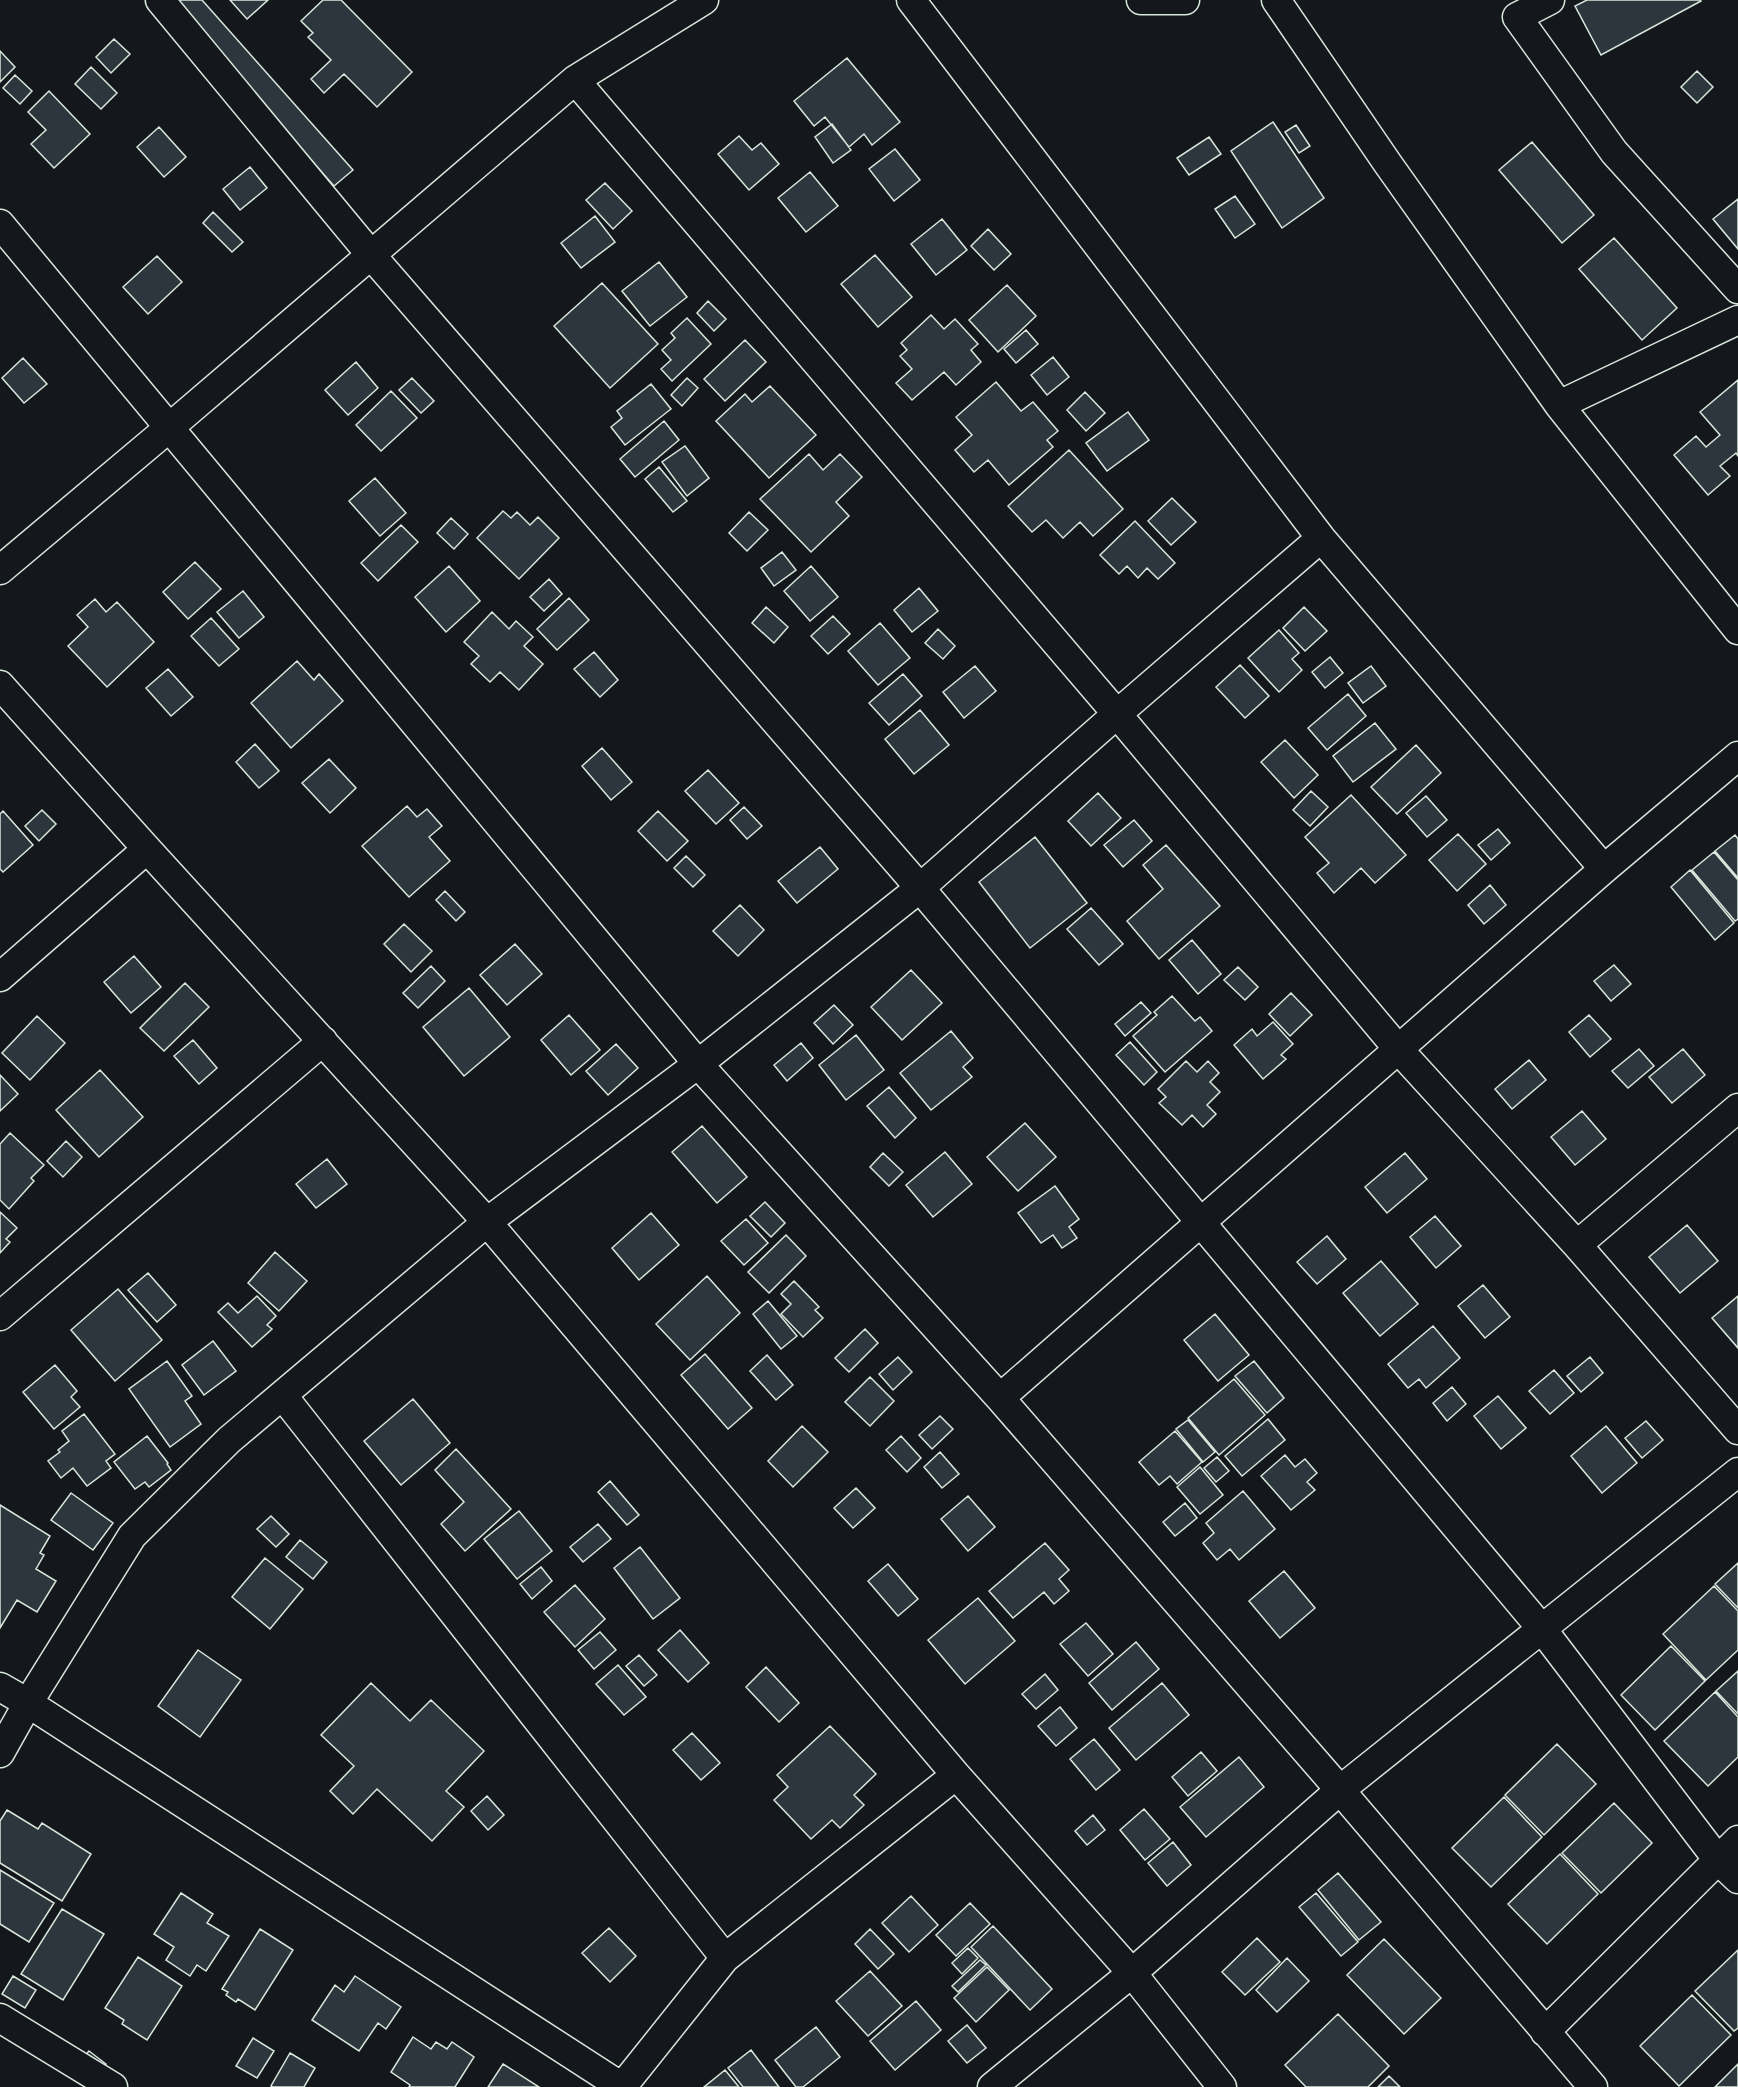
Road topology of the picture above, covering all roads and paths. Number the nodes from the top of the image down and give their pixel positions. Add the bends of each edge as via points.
1 (160, 0) edge
2 (704, 0) edge
3 (911, 0) edge
4 (1141, 0) edge
5 (1185, 0) edge
6 (1276, 0) edge
7 (1550, 0) edge
8 (575, 80) junction
9 (0, 224) edge
10 (371, 255) junction
11 (1738, 289) edge
12 (1738, 321) edge
13 (1559, 405) junction
14 (170, 427) junction
15 (1321, 538) junction
16 (0, 570) edge
17 (1738, 630) edge
18 (0, 685) edge
19 (1117, 714) junction
20 (1738, 756) edge
21 (147, 849) junction
22 (1604, 869) junction
23 (920, 888) junction
24 (0, 977) edge
25 (323, 1041) junction
26 (1399, 1050) junction
27 (698, 1064) junction
28 (1738, 1108) edge
29 (487, 1222) junction
30 (1201, 1223) junction
31 (1577, 1245) junction
32 (0, 1316) edge
33 (283, 1396) junction
34 (1000, 1398) junction
35 (1738, 1430) edge
36 (1738, 1472) edge
37 (1542, 1629) junction
38 (0, 1688) edge
39 (28, 1703) junction
40 (0, 1754) edge
41 (956, 1775) junction
42 (1340, 1790) junction
43 (1738, 1840) edge
44 (1718, 1860) junction
45 (1738, 1879) edge
46 (725, 1958) junction
47 (1132, 1973) junction
48 (0, 2018) edge
49 (1545, 2032) junction
50 (113, 2087) edge
51 (622, 2087) edge
52 (992, 2087) edge
53 (1222, 2087) edge
54 (1593, 2087) edge

1 - 10 street
2 - 8 street
3 - 15 street
4 - 5 street
6 - 13 street
7 - 11 street via 1517,17 1614,152
8 - 10 street
8 - 19 street
9 - 14 street
10 - 14 street
10 - 23 street
12 - 13 street
13 - 17 street
14 - 16 street
14 - 27 street
15 - 19 street
15 - 22 street
18 - 21 street
19 - 23 street
19 - 26 street
20 - 22 street
21 - 24 street
21 - 25 street
22 - 26 street
23 - 27 street
23 - 30 street
25 - 29 street
25 - 32 street
26 - 30 street
26 - 31 street
27 - 29 street
27 - 34 street
28 - 31 street
29 - 33 street
29 - 41 street
30 - 34 street
30 - 37 street
31 - 35 street
33 - 39 street via 229,1440 132,1536
33 - 46 street
34 - 42 street
36 - 37 street
37 - 42 street
37 - 44 street
38 - 39 street
39 - 40 street
39 - 51 street
41 - 46 street
41 - 47 street
42 - 47 street
42 - 49 street
43 - 44 street
44 - 45 street
44 - 49 street
46 - 51 street
47 - 52 street
47 - 53 street
48 - 50 street
49 - 54 street

